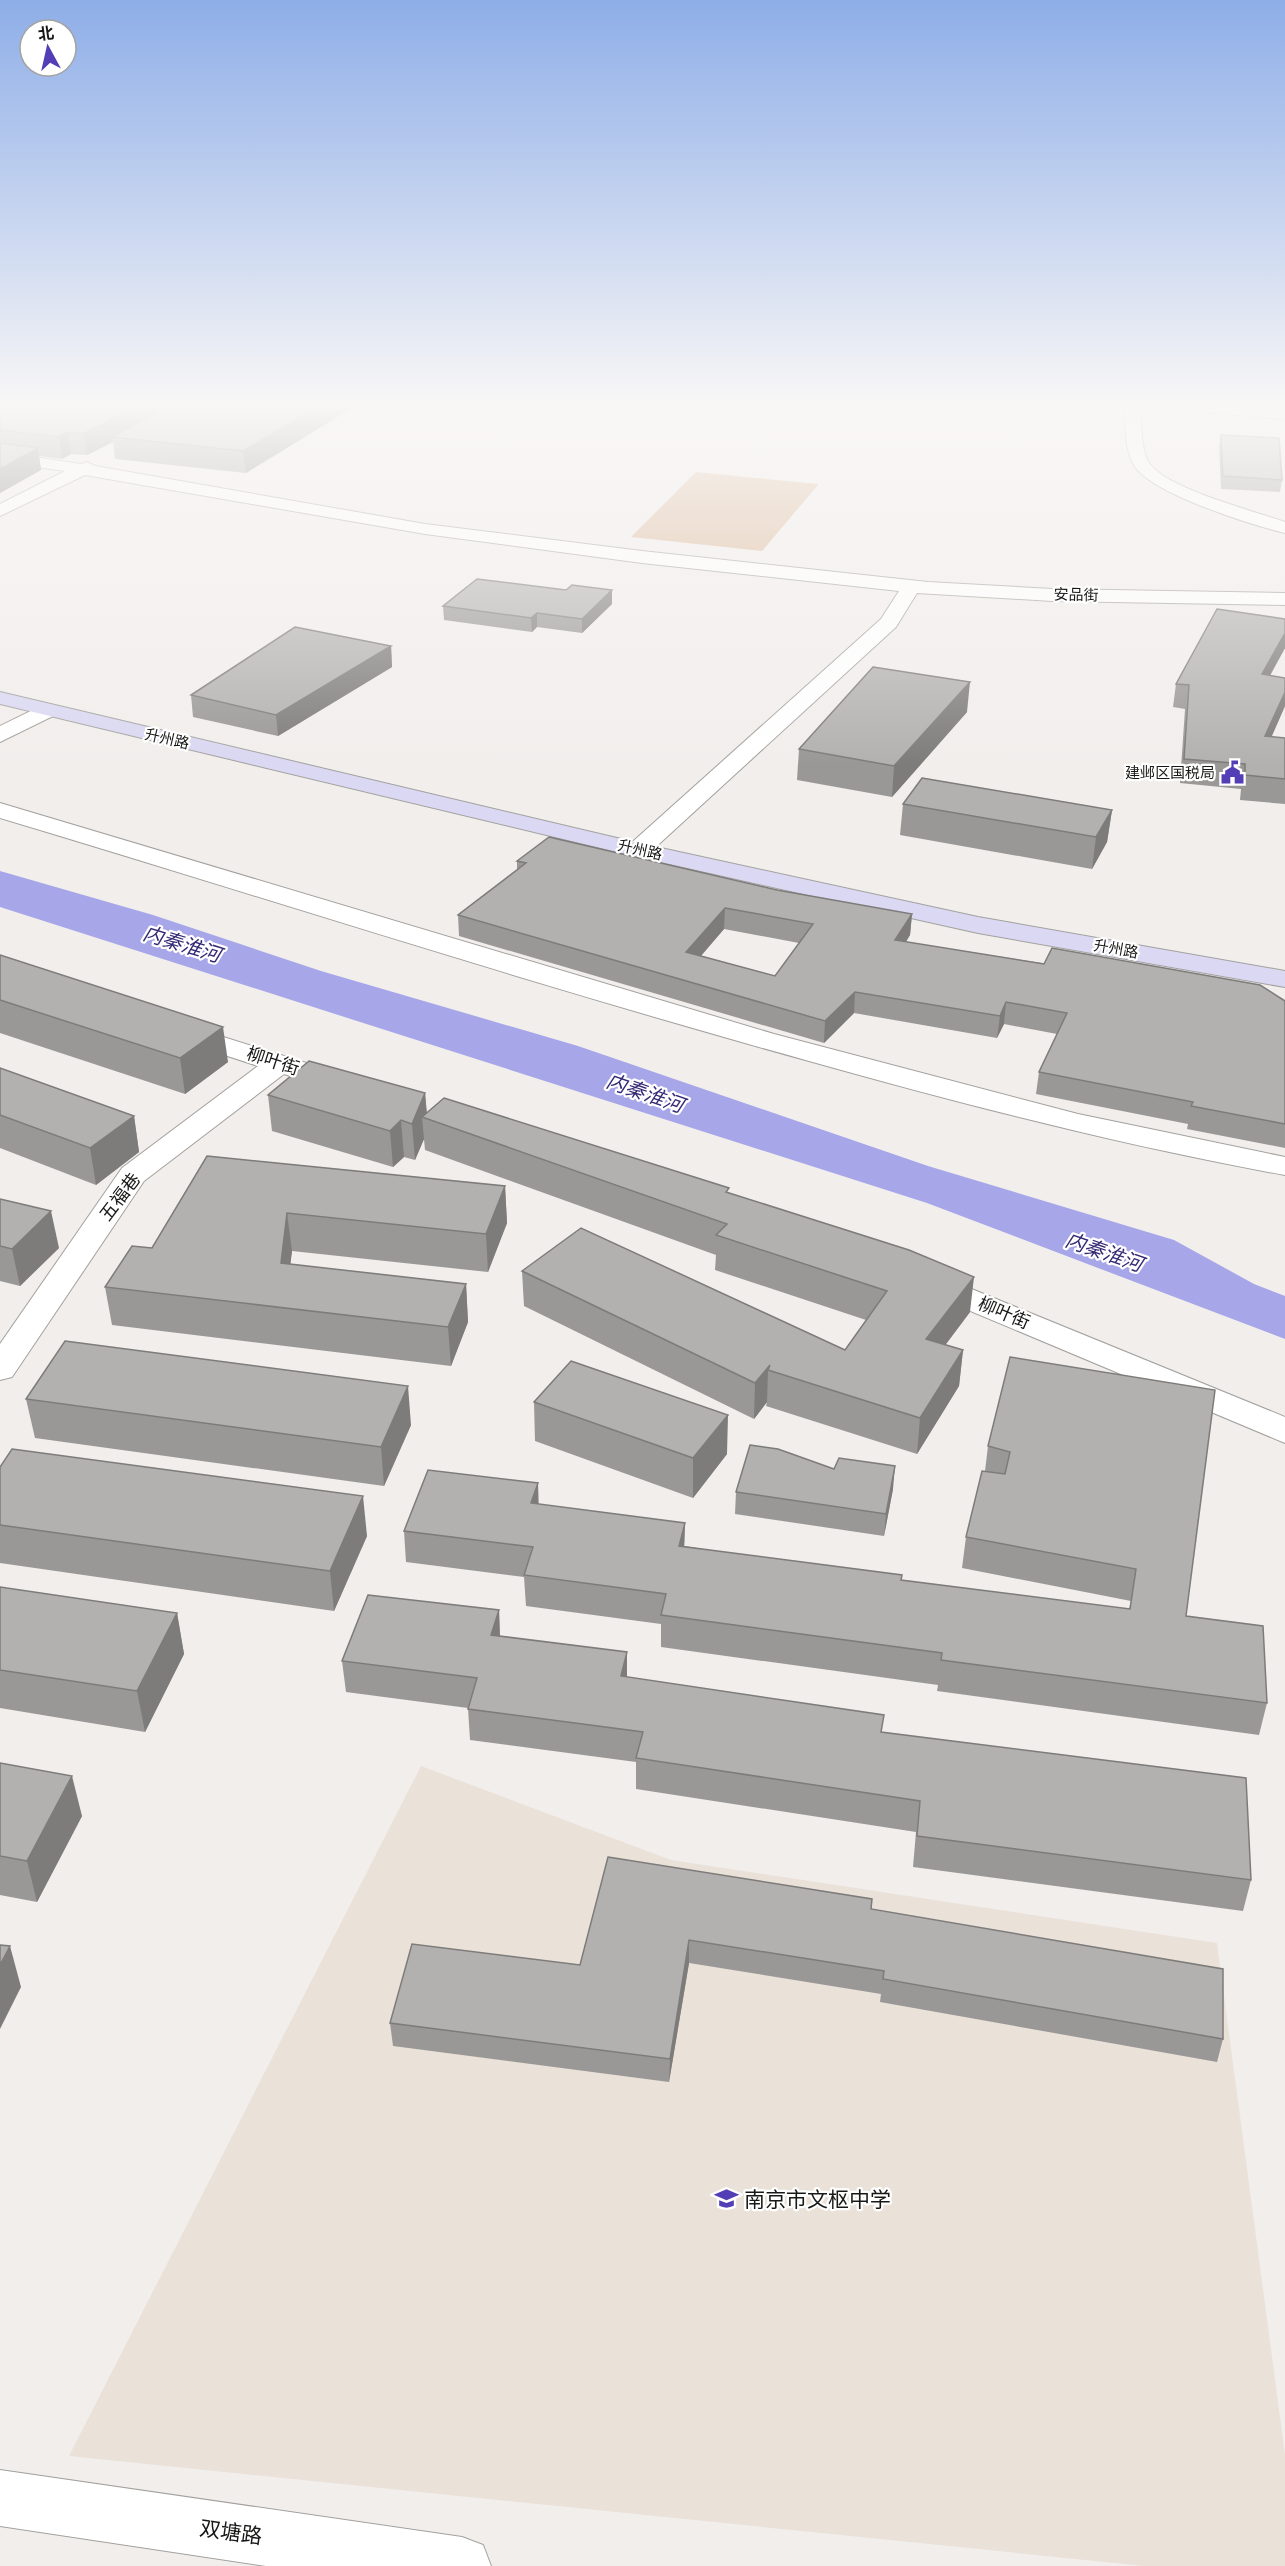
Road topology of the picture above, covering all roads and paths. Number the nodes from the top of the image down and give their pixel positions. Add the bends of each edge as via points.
1 (401, 525) edge
2 (911, 586) junction
3 (1285, 599) edge
4 (0, 698) edge
5 (45, 711) junction
6 (0, 735) edge
7 (0, 810) edge
8 (638, 850) junction
9 (1285, 979) edge
10 (157, 1024) edge
11 (280, 1063) junction
12 (371, 1093) edge
13 (1285, 1166) edge
14 (902, 1270) edge
15 (0, 1369) edge
16 (1285, 1431) edge
17 (0, 2498) edge
18 (462, 2566) edge

1 - 2 street, 安品街 via 642,557
2 - 3 street, 安品街 via 1052,595
2 - 8 street via 889,623
4 - 5 main road, 升州路
5 - 6 street
5 - 8 main road, 升州路
7 - 13 street via 739,1033 1196,1151
8 - 9 main road, 升州路 via 978,925
10 - 11 street, 柳叶街
11 - 12 street, 柳叶街
11 - 15 street, 五福巷 via 133,1176
14 - 16 street, 柳叶街
17 - 18 street, 双塘路

